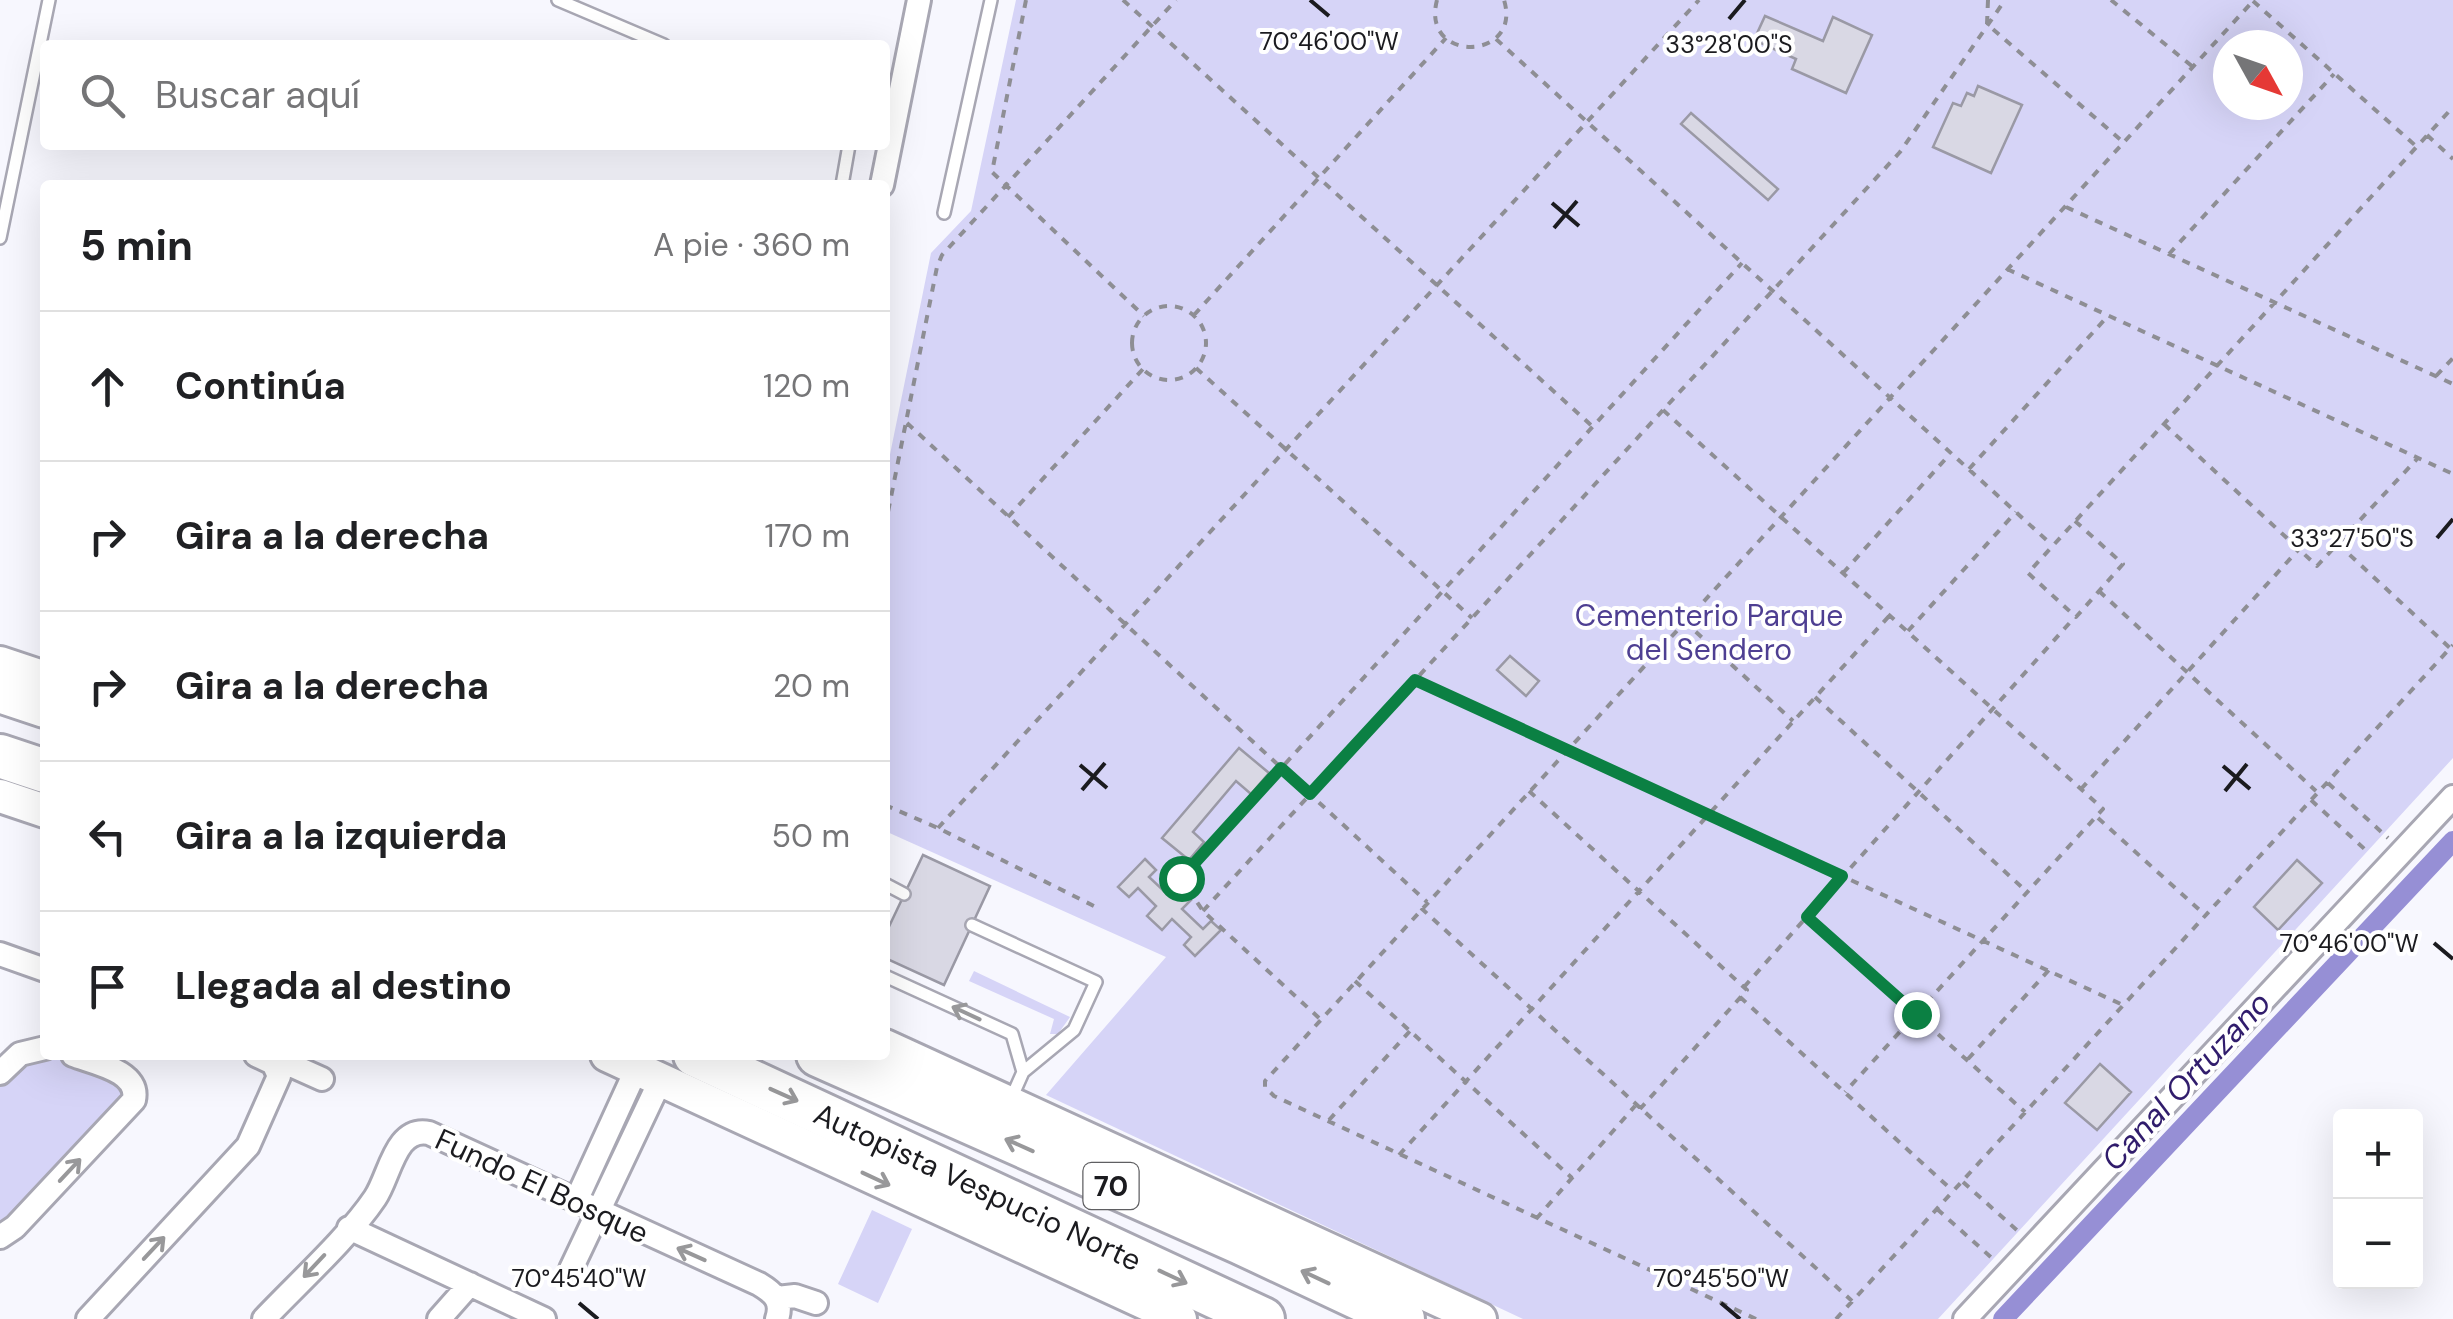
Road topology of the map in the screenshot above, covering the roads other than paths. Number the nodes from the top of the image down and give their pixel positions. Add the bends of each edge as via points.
1 (49, 0) edge
2 (558, 0) edge
3 (919, 0) edge
4 (991, 0) edge
5 (41, 40) edge
6 (652, 40) edge
7 (40, 44) edge
8 (890, 145) edge
9 (848, 150) edge
10 (889, 150) edge
11 (843, 180) edge
12 (883, 180) edge
13 (944, 212) dead end
14 (0, 238) edge
15 (0, 663) edge
16 (40, 676) edge
17 (0, 691) edge
18 (40, 704) edge
19 (0, 756) edge
20 (40, 770) edge
21 (0, 796) edge
22 (2453, 796) edge
23 (40, 809) edge
24 (890, 887) edge
25 (904, 894) dead end
26 (972, 925) dead end
27 (0, 954) edge
28 (40, 968) edge
29 (890, 978) edge
30 (890, 1048) edge
31 (40, 1049) edge
32 (90, 1060) edge
33 (829, 1060) edge
34 (268, 1062) edge
35 (650, 1064) edge
36 (0, 1072) edge
37 (1022, 1072) junction
38 (322, 1079) dead end
39 (1009, 1103) junction
40 (605, 1139) junction
41 (628, 1150) junction
42 (576, 1201) junction
43 (599, 1212) junction
44 (349, 1228) junction
45 (0, 1236) edge
46 (570, 1270) dead end
47 (470, 1284) junction
48 (816, 1303) dead end
49 (777, 1309) edge
50 (88, 1319) edge
51 (264, 1319) edge
52 (439, 1319) edge
53 (544, 1319) edge
54 (1180, 1319) edge
55 (1263, 1319) edge
56 (1403, 1319) edge
57 (1480, 1319) edge
58 (1965, 1319) edge

1 - 5 lane
2 - 6 lane
3 - 8 street
4 - 13 lane
7 - 14 lane
9 - 11 lane
10 - 12 street
15 - 16 main road
17 - 18 highway
19 - 20 highway
21 - 23 main road
22 - 58 street
24 - 25 lane
26 - 37 lane via 1096,982 1074,1030
27 - 28 street
37 -> 29 lane via 1012,1034
30 - 39 main road
31 - 36 street via 20,1054
45 -> 32 street via 15,1228 134,1100 130,1079
56 -> 33 highway, Autopista Vespucio Norte / 70
34 - 38 street
50 -> 34 street via 248,1146 278,1080
35 - 40 street
35 - 41 street
35 -> 54 main road
35 -> 55 highway, Autopista Vespucio Norte / 70
37 - 39 lane
39 - 57 main road
40 - 41 street
40 - 42 street
41 - 43 street
42 - 43 street, Fundo El Bosque
42 - 44 street, Fundo El Bosque via 429,1133 412,1132 376,1197
43 - 46 street
49 -> 43 street, Fundo El Bosque via 759,1284
44 - 47 street
44 -> 51 street
47 - 52 street
47 - 53 street
48 - 49 street, Fundo El Bosque via 795,1296

